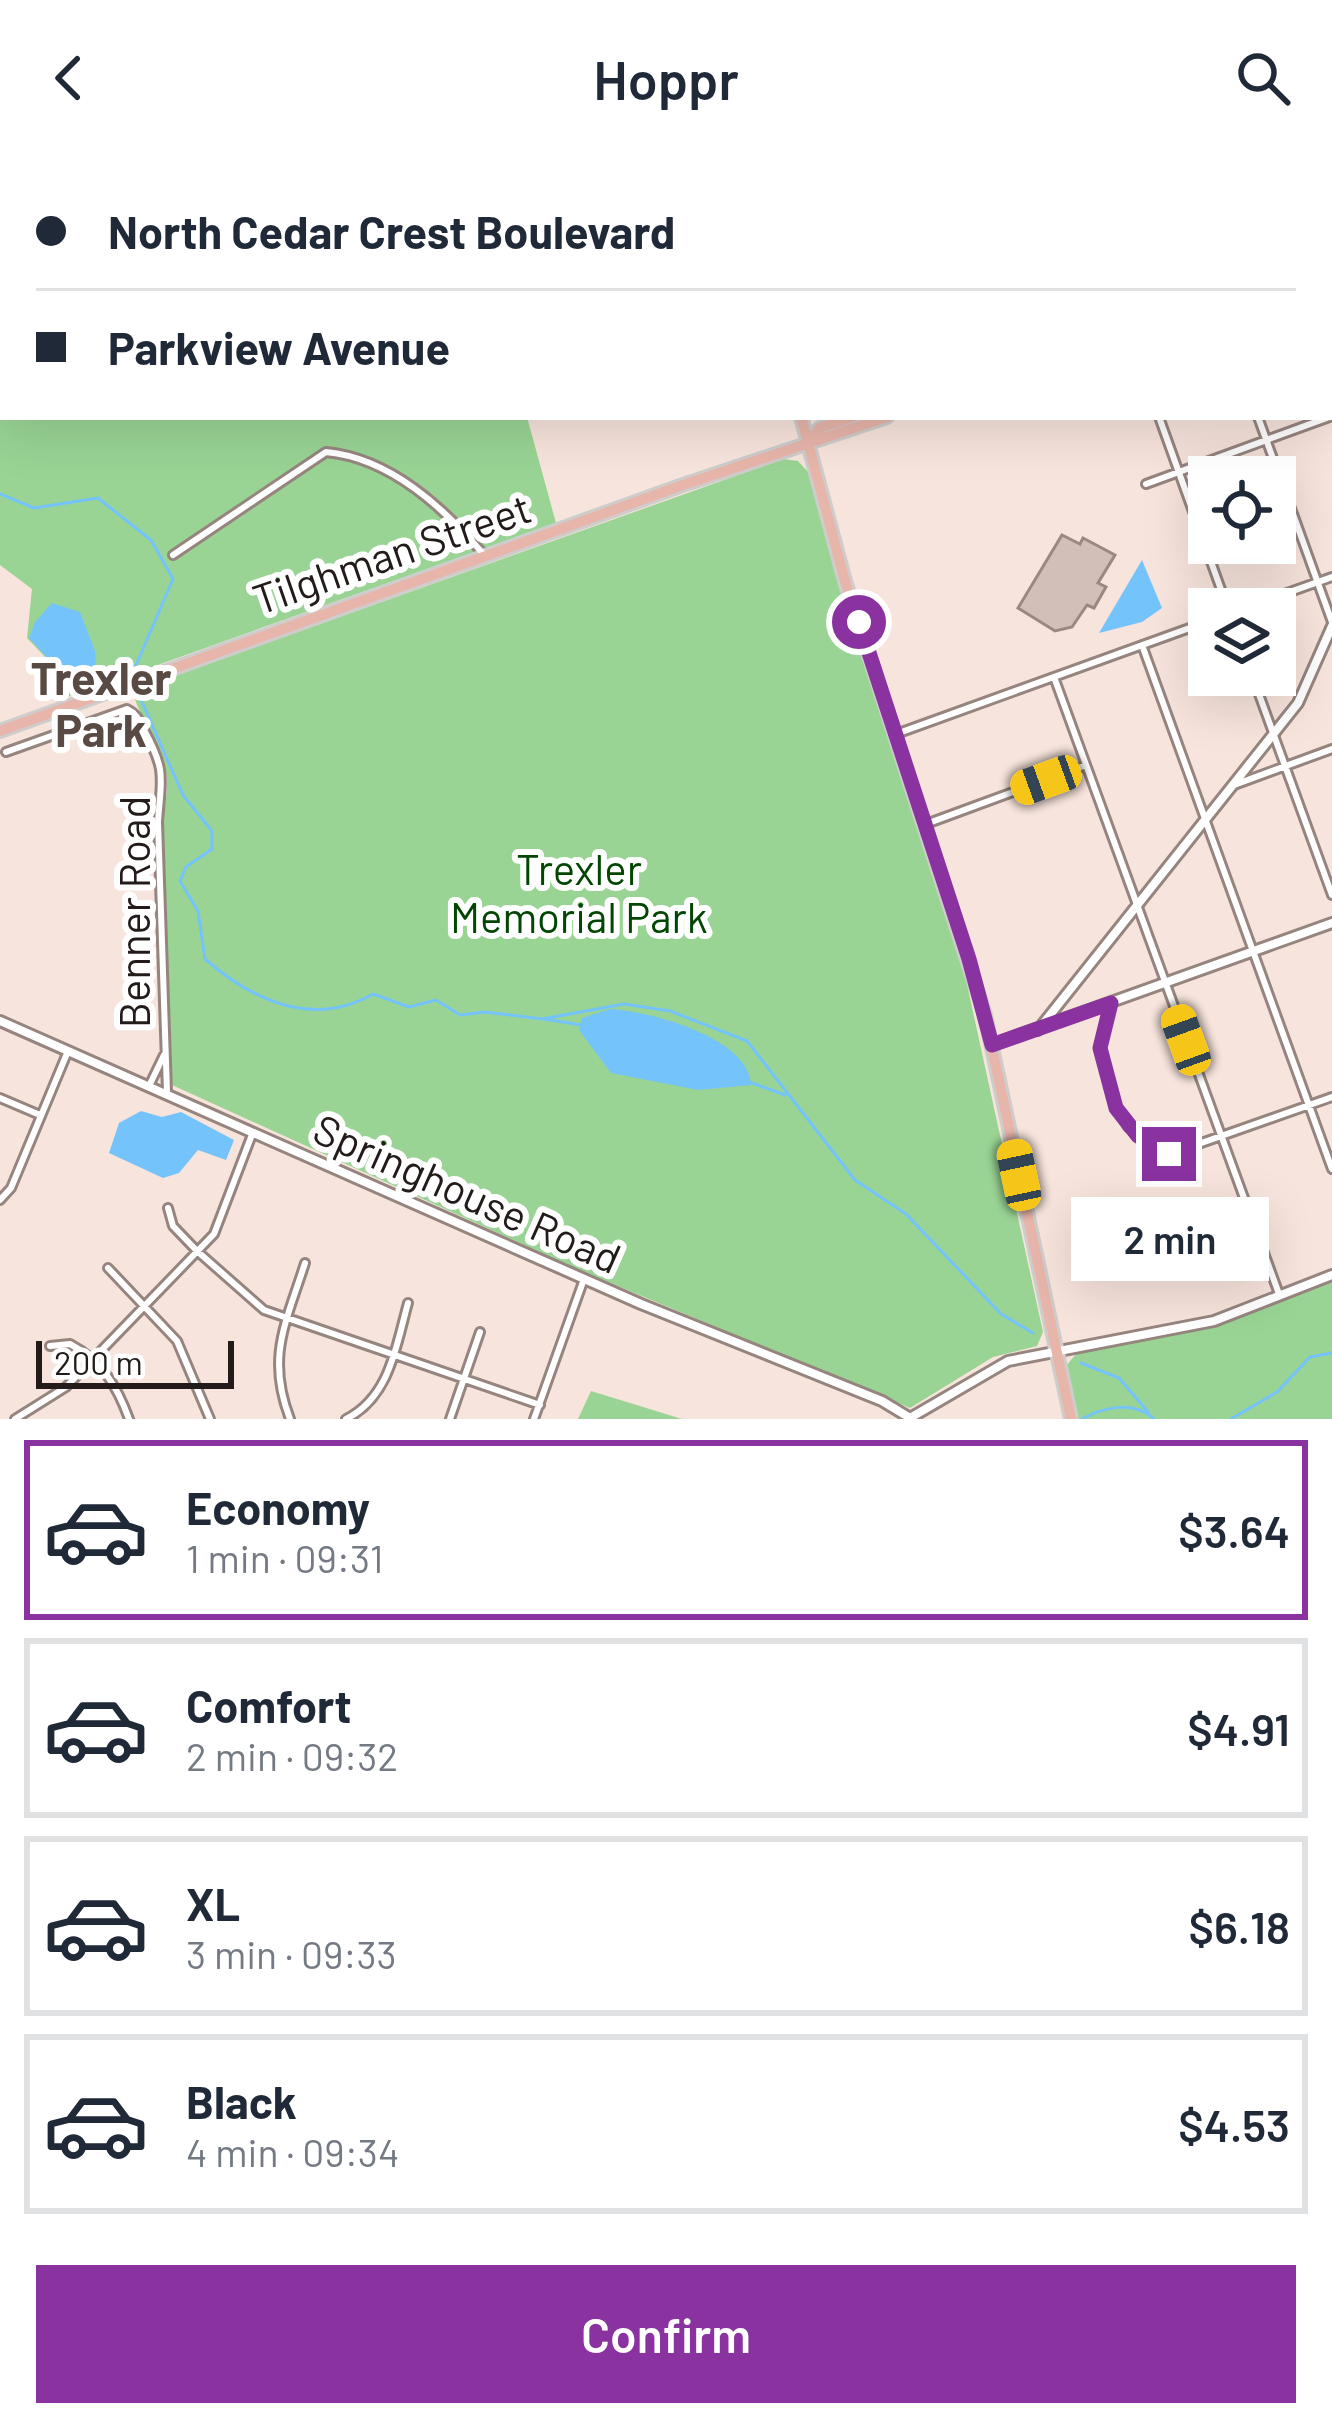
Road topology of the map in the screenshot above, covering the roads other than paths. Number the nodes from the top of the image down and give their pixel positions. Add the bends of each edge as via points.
1 (802, 420) edge
2 (843, 420) edge
3 (878, 420) edge
4 (1160, 420) edge
5 (1259, 420) edge
6 (1321, 420) edge
7 (1266, 440) junction
8 (808, 442) junction
9 (1179, 472) junction
10 (1145, 484) dead end
11 (173, 554) dead end
12 (485, 556) junction
13 (1332, 577) edge
14 (1318, 582) junction
15 (1220, 588) edge
16 (1296, 590) edge
17 (1332, 624) edge
18 (1188, 629) edge
19 (1142, 645) junction
20 (1054, 677) junction
21 (1260, 696) edge
22 (0, 731) edge
23 (1274, 733) junction
24 (896, 734) junction
25 (1332, 749) edge
26 (6, 752) dead end
27 (1086, 765) junction
28 (1285, 766) junction
29 (1232, 785) junction
30 (1205, 819) junction
31 (925, 824) junction
32 (1332, 895) edge
33 (1137, 905) junction
34 (1332, 923) edge
35 (1253, 952) junction
36 (1166, 983) junction
37 (1111, 1003) junction
38 (1054, 1009) junction
39 (1077, 1016) junction
40 (0, 1021) edge
41 (1038, 1030) junction
42 (992, 1045) junction
43 (68, 1051) junction
44 (166, 1052) junction
45 (151, 1084) junction
46 (167, 1091) junction
47 (1332, 1097) edge
48 (0, 1098) edge
49 (1308, 1105) junction
50 (40, 1115) junction
51 (254, 1132) junction
52 (1221, 1136) junction
53 (1169, 1154) junction
54 (1153, 1160) dead end
55 (1332, 1169) edge
56 (0, 1200) edge
57 (168, 1208) dead end
58 (197, 1252) junction
59 (305, 1263) dead end
60 (108, 1268) dead end
61 (1332, 1275) edge
62 (584, 1279) junction
63 (1281, 1298) junction
64 (409, 1303) dead end
65 (146, 1305) junction
66 (287, 1319) junction
67 (480, 1333) dead end
68 (50, 1346) dead end
69 (1055, 1351) junction
70 (394, 1353) junction
71 (93, 1360) junction
72 (466, 1377) junction
73 (540, 1405) junction
74 (1069, 1414) edge
75 (15, 1419) edge
76 (129, 1419) edge
77 (210, 1419) edge
78 (290, 1419) edge
79 (346, 1419) edge
80 (450, 1419) edge
81 (534, 1419) edge
82 (909, 1419) edge

1 - 8 main road
2 - 8 main road, Tilghman Street
3 - 8 main road, Tilghman Street
4 - 9 street
5 - 7 street
6 - 7 street
7 - 9 street
7 - 14 street
8 - 12 main road, Tilghman Street
8 - 24 main road
9 - 10 street
9 - 15 street
11 - 12 street via 310,458 333,452 427,496
12 - 22 main road, Tilghman Street
13 - 14 street
14 - 16 street
14 - 17 street
17 - 23 street via 1298,703
18 - 19 street
19 - 20 street
19 - 30 street
20 - 24 street
20 - 27 street
21 - 23 street
23 - 28 street
23 - 29 street
24 - 31 main road
25 - 28 street
26 - 44 street, Benner Road via 130,710 164,769 158,822
27 - 31 street
27 - 33 street
28 - 29 street
28 - 32 street
29 - 30 street
30 - 33 street
30 - 35 street
31 - 42 main road
33 - 36 street
33 - 38 street
34 - 35 street
35 - 36 street
35 - 49 street
36 - 37 street
36 - 52 street
37 - 39 street
37 - 53 street via 1100,1048 1116,1108 1138,1136
38 - 39 street
38 - 41 street
39 - 41 street
40 - 43 street, Springhouse Road
41 - 42 street
42 - 69 main road
43 - 45 street, Springhouse Road
43 - 50 street
44 - 45 street, Benner Road
44 - 46 street, Benner Road
45 - 46 street, Springhouse Road
46 - 51 street, Springhouse Road
47 - 49 street
48 - 50 street
49 - 52 street
49 - 55 street
50 - 56 street
51 - 58 street via 218,1226
51 - 62 street, Springhouse Road
52 - 53 street
52 - 63 street
53 - 54 street
57 - 58 street
58 - 65 street
58 - 66 street via 256,1305
59 - 66 street
60 - 65 street
61 - 63 street
62 - 73 street
62 - 82 street, Springhouse Road
63 - 69 street via 1178,1330
64 - 70 street
65 - 71 street
65 - 77 street via 187,1357
66 - 70 street
66 - 78 street via 276,1367
67 - 72 street
68 - 71 street via 70,1344
69 - 74 main road
69 - 82 street via 995,1366
70 - 72 street
70 - 79 street via 376,1397
71 - 75 street via 57,1395
71 - 76 street via 115,1384
72 - 73 street
72 - 80 street
73 - 81 street

